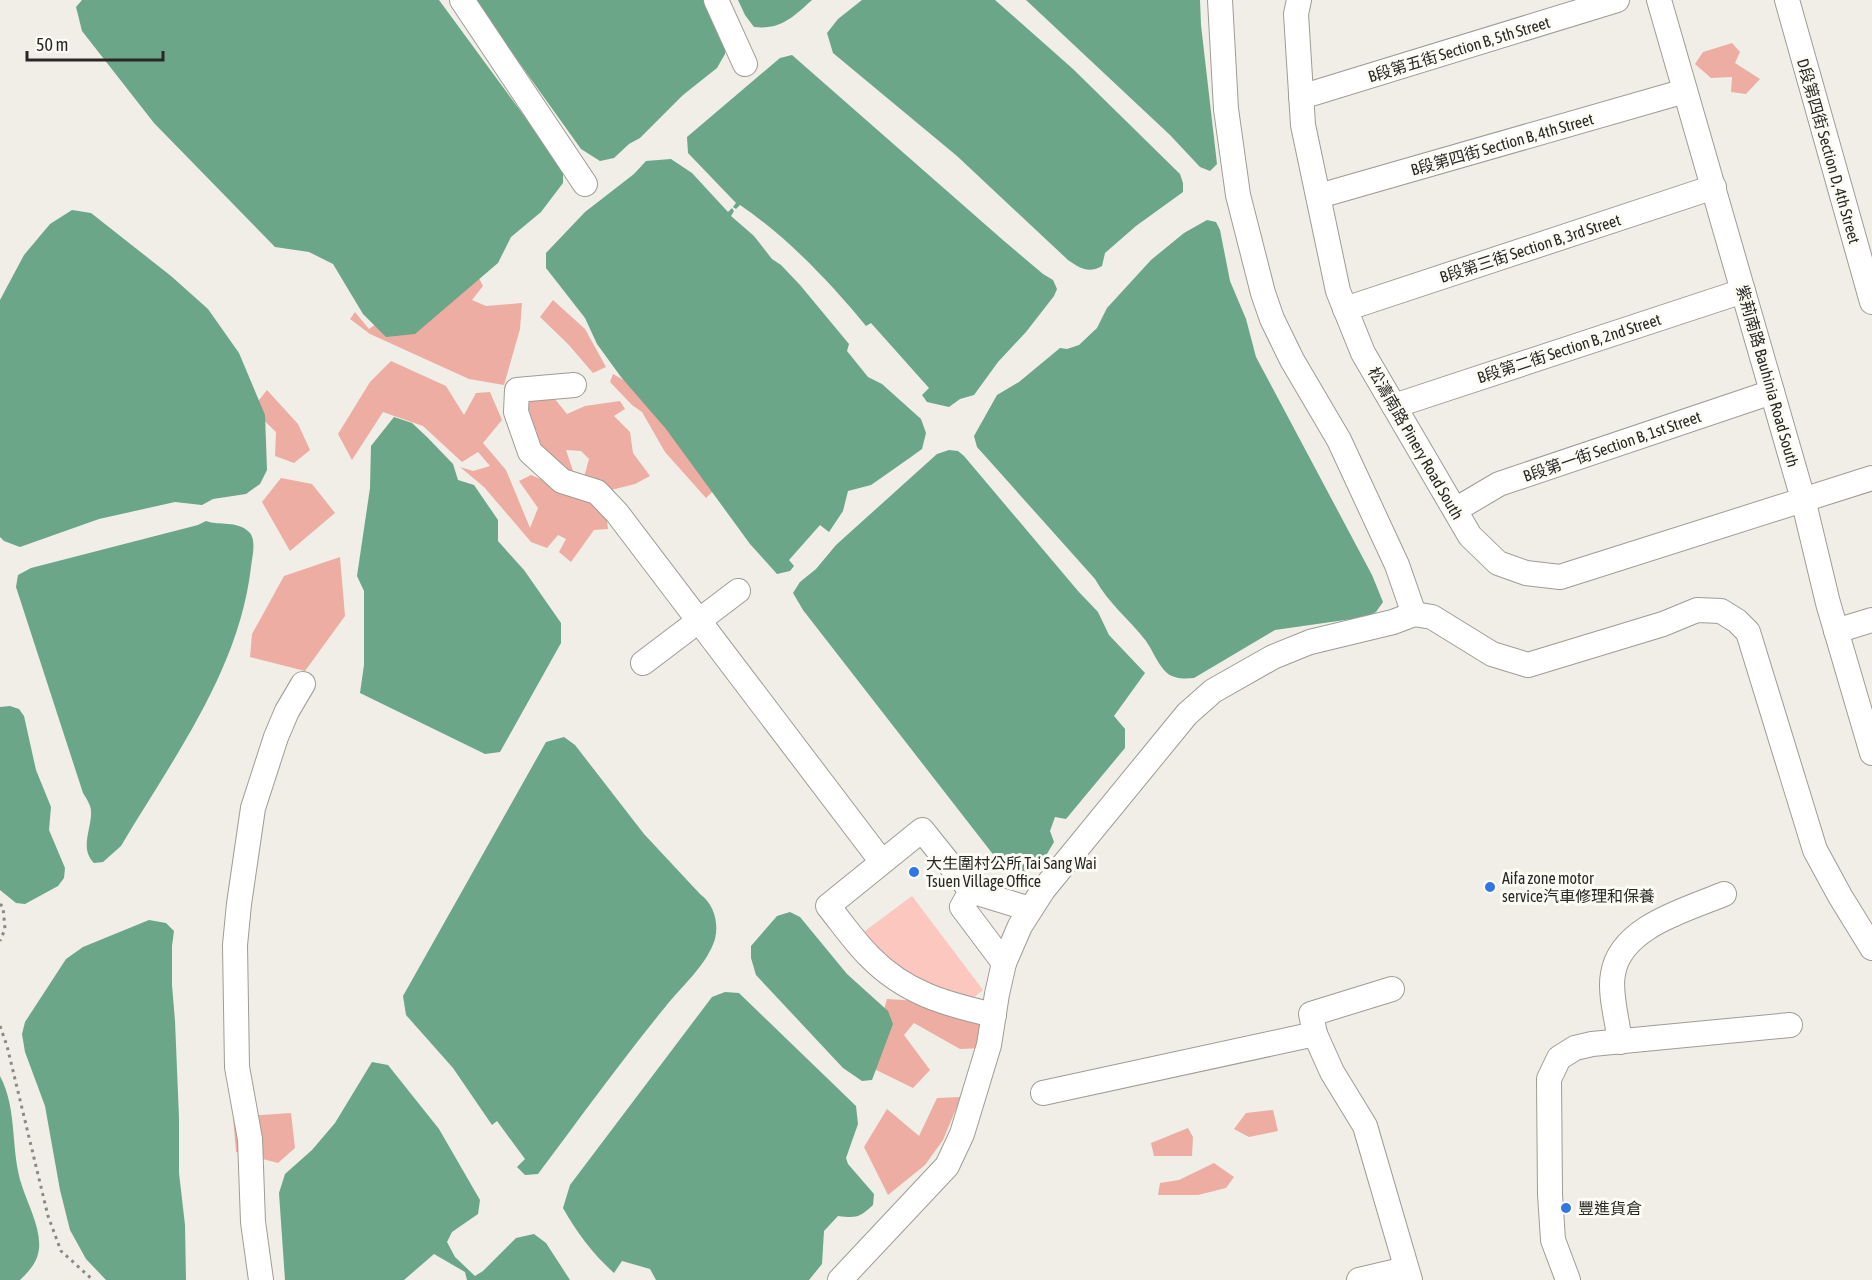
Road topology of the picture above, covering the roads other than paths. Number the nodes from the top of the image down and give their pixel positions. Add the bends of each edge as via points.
1 (462, 0) edge
2 (716, 0) edge
3 (1220, 0) edge
4 (1299, 0) edge
5 (1617, 0) edge
6 (1659, 0) edge
7 (1787, 0) edge
8 (745, 64) dead end
9 (1685, 91) junction
10 (1301, 97) junction
11 (585, 184) dead end
12 (1714, 187) junction
13 (1319, 196) junction
14 (1743, 291) junction
15 (1872, 302) edge
16 (1345, 309) junction
17 (574, 385) dead end
18 (1772, 392) junction
19 (1394, 406) junction
20 (1872, 478) edge
21 (1803, 499) junction
22 (1455, 510) junction
23 (738, 591) dead end
24 (1413, 614) junction
25 (1872, 620) edge
26 (699, 621) junction
27 (1836, 631) junction
28 (643, 663) dead end
29 (303, 684) dead end
30 (1872, 753) edge
31 (882, 862) junction
32 (971, 891) junction
33 (1724, 894) dead end
34 (1030, 909) junction
35 (1872, 948) edge
36 (1004, 963) junction
37 (1392, 989) dead end
38 (993, 1015) junction
39 (1313, 1024) junction
40 (1790, 1025) dead end
41 (1620, 1042) junction
42 (1043, 1094) dead end
43 (1408, 1274) edge
44 (261, 1280) edge
45 (840, 1280) edge
46 (1359, 1280) edge
47 (1569, 1280) edge

1 - 11 street
2 - 8 street
3 - 24 street via 1226,109 1238,195 1263,294 1292,360 1339,440 1397,565
4 - 10 street, 松濤南路 Pinery Road South via 1296,14
5 - 10 street, B段第五街 Section B, 5th Street
6 - 9 street, 紫荊南路 Bauhinia Road South
7 - 15 street, D段第四街 Section D, 4th Street
9 - 12 street, 紫荊南路 Bauhinia Road South
9 - 13 street, B段第四街 Section B, 4th Street
10 - 13 street, 松濤南路 Pinery Road South via 1303,125
12 - 14 street, 紫荊南路 Bauhinia Road South
12 - 16 street, B段第三街 Section B, 3rd Street
13 - 16 street, 松濤南路 Pinery Road South
14 - 18 street, 紫荊南路 Bauhinia Road South
14 - 19 street, B段第二街 Section B, 2nd Street
16 - 19 street, 松濤南路 Pinery Road South via 1363,353
17 - 26 street via 517,390 516,412 530,452 562,481 597,492
18 - 21 street, 紫荊南路 Bauhinia Road South
18 - 22 street, B段第一街 Section B, 1st Street via 1499,484
19 - 22 street, 松濤南路 Pinery Road South
20 - 21 street, 松濤南路 Pinery Road South
21 - 22 street, 松濤南路 Pinery Road South via 1560,577 1526,573 1498,563 1470,536
21 - 27 street, 紫荊南路 Bauhinia Road South
23 - 26 street
24 - 34 street via 1310,642 1272,657 1213,691 1179,723
24 - 35 street via 1431,617 1492,654 1528,664 1697,610 1721,611 1737,621 1748,632 1815,850
25 - 27 street
26 - 28 street
26 - 31 street
27 - 30 street, 紫荊南路 Bauhinia Road South
29 - 44 street via 276,736 254,808 235,945 237,1067 250,1139 253,1222
31 - 32 street via 922,830
31 - 38 street via 828,906 868,956 890,975 943,1003
32 - 34 street
32 - 36 street via 962,907
33 - 41 street via 1657,922 1621,951 1612,974
34 - 36 street
36 - 38 street
37 - 39 street
38 - 45 street via 989,1045 963,1134 947,1166
39 - 42 street
39 - 43 street via 1332,1072 1365,1126
40 - 41 street
41 - 47 street via 1575,1048 1559,1058 1549,1079 1553,1240
43 - 46 street

